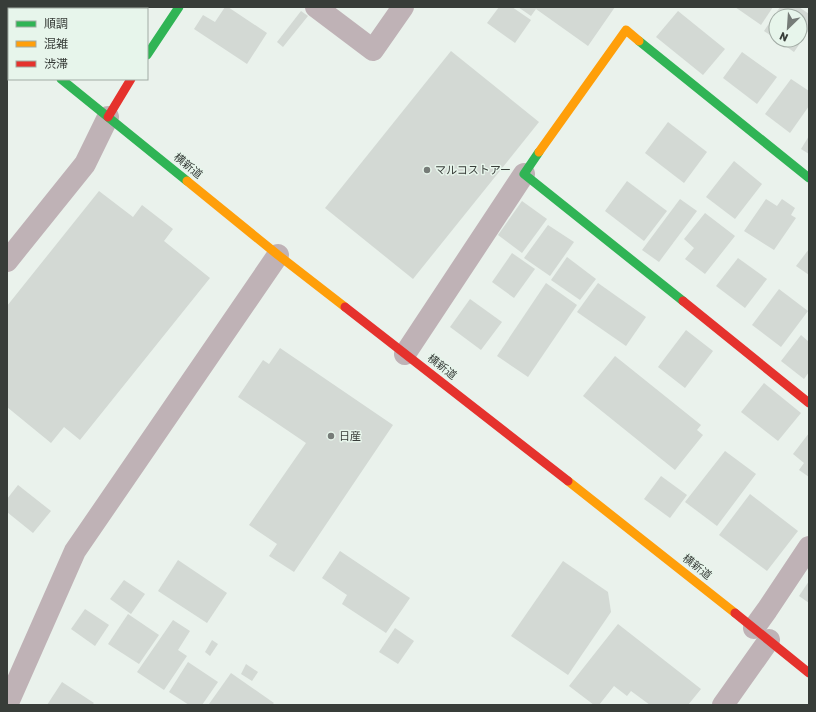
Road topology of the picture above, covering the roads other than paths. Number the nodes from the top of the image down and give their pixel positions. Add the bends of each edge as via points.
1 (180, 7) edge
2 (316, 7) edge
3 (403, 7) edge
4 (148, 54) edge
5 (62, 80) edge
6 (130, 80) edge
7 (108, 117) junction
8 (524, 174) junction
9 (809, 178) edge
10 (278, 255) junction
11 (8, 259) edge
12 (405, 354) junction
13 (809, 402) edge
14 (809, 547) edge
15 (761, 634) junction
16 (809, 673) edge
17 (9, 696) edge
18 (724, 705) edge

1 - 4 street
2 - 3 street via 373,50
5 - 7 street, 横新道
6 - 7 street
7 - 10 street, 横新道
7 - 11 street via 85,164
8 - 9 street via 626,30
8 - 12 street
8 - 13 street
10 - 12 street, 横新道
10 - 17 street via 75,551
12 - 15 street, 横新道
14 - 15 street via 767,610
15 - 16 street, 横新道
15 - 18 street

